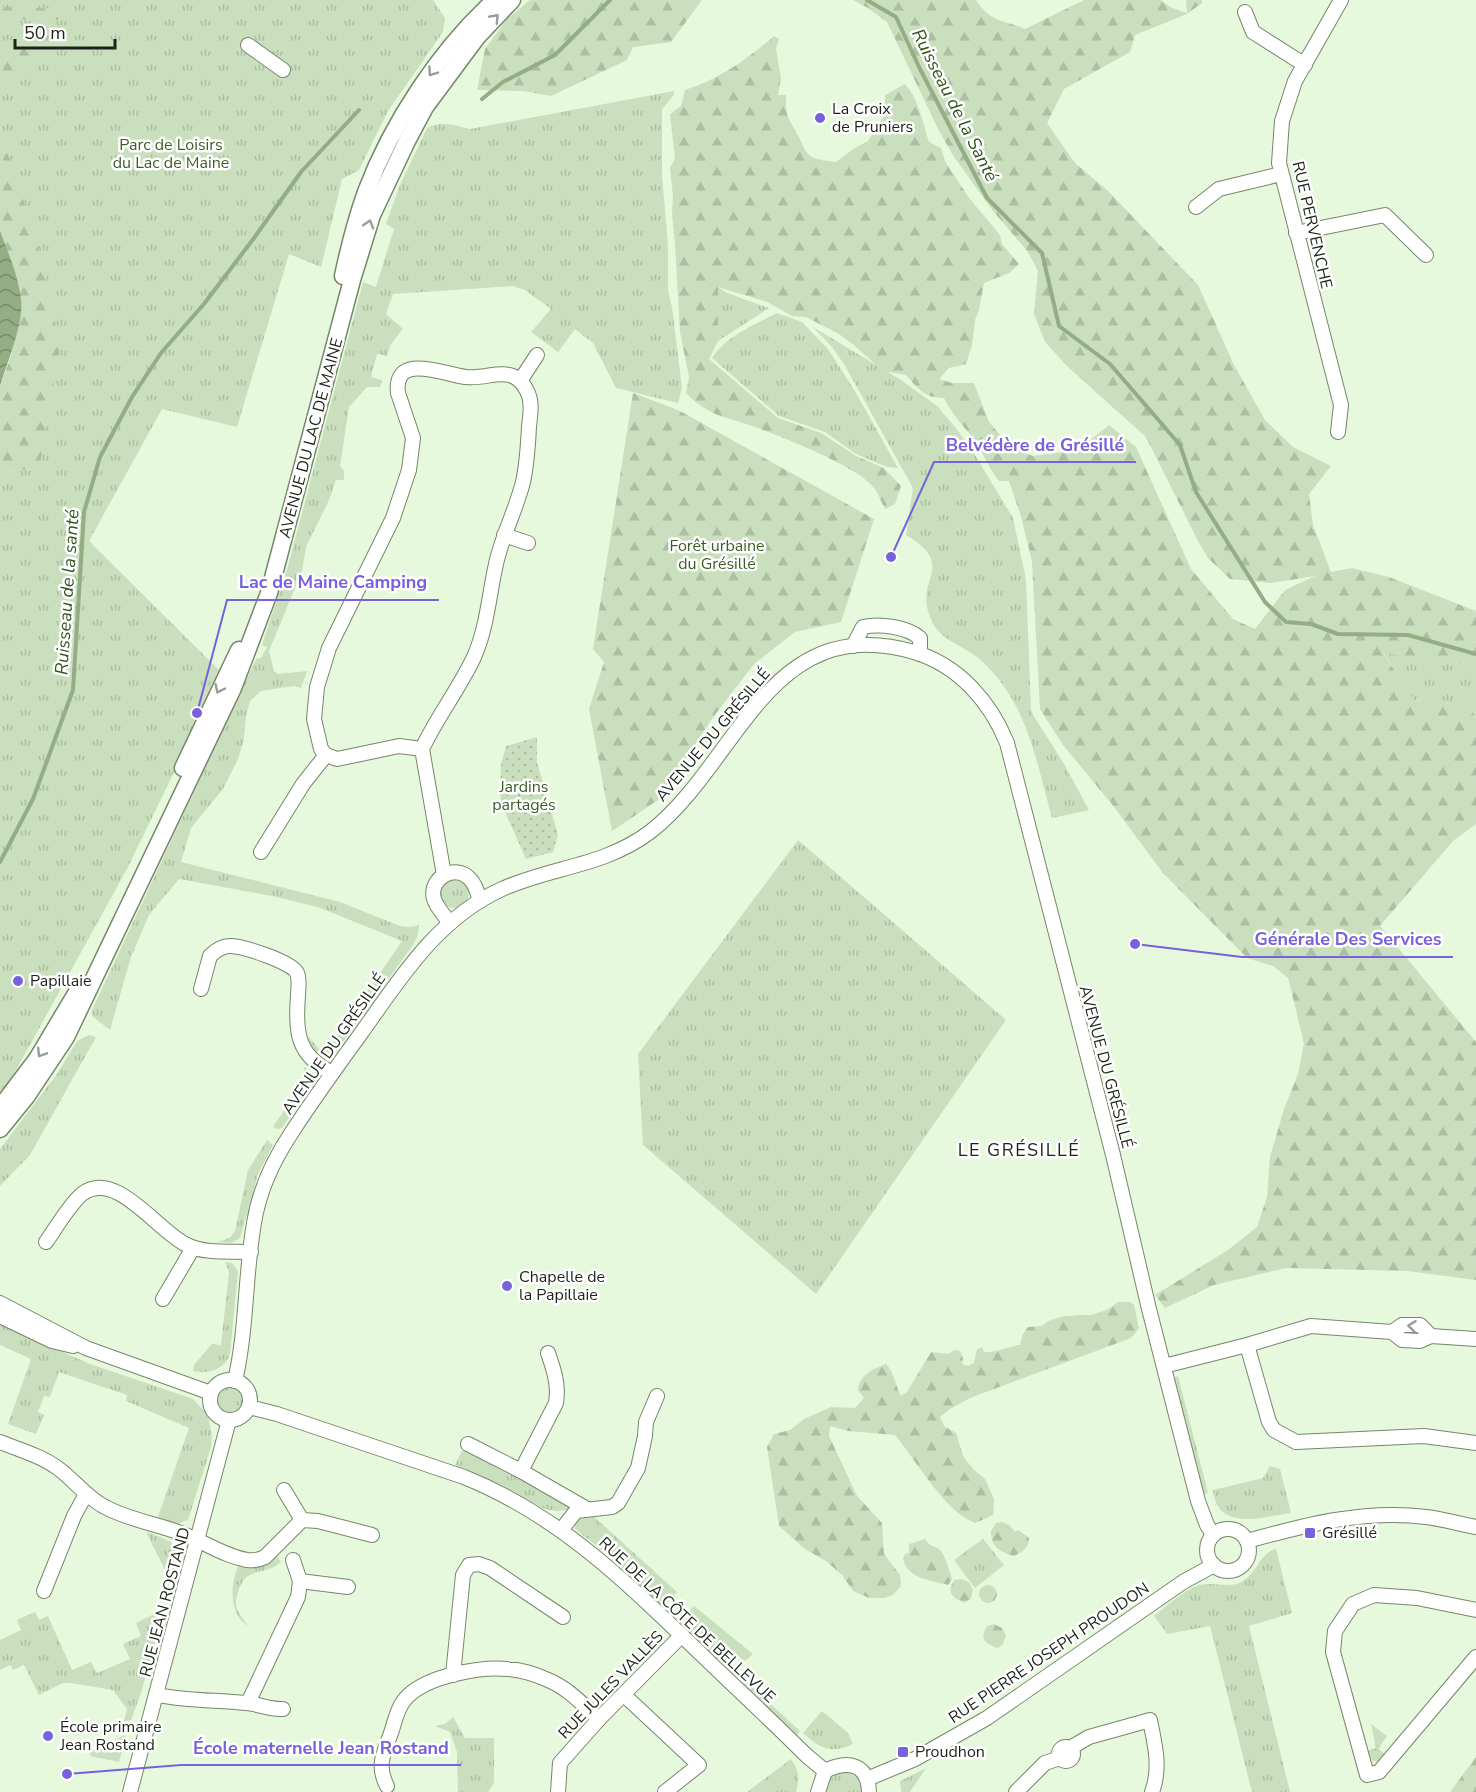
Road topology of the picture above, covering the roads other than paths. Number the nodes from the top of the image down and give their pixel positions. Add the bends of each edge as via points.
1 (495, 0) edge
2 (512, 0) edge
3 (1341, 0) edge
4 (1245, 12) dead end
5 (473, 32) junction
6 (248, 45) dead end
7 (1305, 64) junction
8 (283, 70) dead end
9 (1281, 174) junction
10 (1196, 207) dead end
11 (1296, 233) junction
12 (1426, 255) dead end
13 (537, 356) dead end
14 (520, 381) junction
15 (1338, 432) dead end
16 (504, 535) junction
17 (528, 543) dead end
18 (853, 646) junction
19 (920, 654) junction
20 (422, 749) junction
21 (326, 755) junction
22 (261, 852) dead end
23 (444, 875) junction
24 (480, 901) junction
25 (450, 923) junction
26 (201, 989) dead end
27 (332, 1073) junction
28 (0, 1108) edge
29 (0, 1129) edge
30 (46, 1242) dead end
31 (193, 1248) junction
32 (251, 1252) junction
33 (163, 1299) dead end
34 (0, 1303) edge
35 (0, 1316) edge
36 (1476, 1339) edge
37 (1247, 1345) junction
38 (86, 1348) junction
39 (548, 1353) dead end
40 (1164, 1366) junction
41 (235, 1381) junction
42 (211, 1393) junction
43 (657, 1396) dead end
44 (249, 1407) junction
45 (229, 1420) junction
46 (0, 1442) edge
47 (1476, 1443) edge
48 (468, 1444) dead end
49 (521, 1471) junction
50 (284, 1490) dead end
51 (86, 1494) junction
52 (587, 1509) junction
53 (302, 1520) junction
54 (1476, 1527) edge
55 (562, 1529) junction
56 (1213, 1534) junction
57 (372, 1535) dead end
58 (198, 1539) junction
59 (1247, 1541) junction
60 (293, 1560) dead end
61 (1214, 1565) junction
62 (300, 1581) junction
63 (348, 1587) dead end
64 (44, 1591) dead end
65 (1476, 1610) edge
66 (563, 1617) dead end
67 (682, 1635) junction
68 (1476, 1657) edge
69 (453, 1675) junction
70 (158, 1695) junction
71 (624, 1695) junction
72 (248, 1703) junction
73 (283, 1709) dead end
74 (599, 1719) junction
75 (825, 1771) junction
76 (387, 1785) dead end
77 (868, 1786) edge
78 (130, 1792) edge
79 (558, 1792) edge
80 (665, 1792) edge
81 (818, 1792) edge
82 (1016, 1792) edge
83 (1152, 1792) edge

1 - 5 street
5 -> 2 street
3 - 7 street, RUE PERVENCHE
4 - 7 street via 1253,32
5 -> 28 street, AVENUE DU LAC DE MAINE via 435,68 413,100 367,189 257,603 244,639 83,980 37,1059
29 -> 5 street, AVENUE DU LAC DE MAINE via 66,1037 233,688 269,593 372,215 426,107
6 - 8 street
7 - 9 street, RUE PERVENCHE via 1282,121
9 - 10 street via 1219,189
9 - 11 street, RUE PERVENCHE
11 - 12 street via 1385,215
11 - 15 street, RUE PERVENCHE via 1341,405
13 - 14 street
14 - 16 street via 530,400 527,453 523,481
14 - 21 street via 504,374 467,378 421,368 410,369 401,377 398,393 413,438 409,470 393,518 323,663 314,719
16 - 17 street
16 - 20 street via 475,655
18 - 19 street, AVENUE DU GRÉSILLÉ via 885,646
18 - 19 street via 864,627 881,626 914,633 920,639
18 - 24 street, AVENUE DU GRÉSILLÉ via 816,657 782,676 688,796 645,835 602,858 535,877
19 - 40 street, AVENUE DU GRÉSILLÉ via 969,685 989,707 1006,743
20 - 21 street via 399,747 337,759
20 - 23 street
21 - 22 street
23 - 24 street via 464,874 474,884
23 - 25 street via 435,885 434,899
24 - 25 street, AVENUE DU GRÉSILLÉ
25 - 27 street, AVENUE DU GRÉSILLÉ via 425,946
26 - 27 street via 210,956 225,946 289,965 297,972 299,981 298,1037 314,1061
27 - 32 street, AVENUE DU GRÉSILLÉ via 275,1162 258,1206
30 - 31 street via 78,1199 100,1187 121,1193
31 - 32 street
31 - 33 street
32 - 41 street, AVENUE DU GRÉSILLÉ
34 - 38 street
35 - 38 street via 52,1341
36 - 37 street via 1431,1336 1420,1325 1402,1324 1392,1332 1311,1326
37 - 40 street
37 - 47 street via 1269,1422 1274,1430 1296,1442 1424,1436
38 - 42 street
39 - 49 street via 557,1379 556,1403
40 - 56 street, AVENUE DU GRÉSILLÉ via 1198,1501
41 - 42 street via 218,1384
41 - 44 street via 248,1391
42 - 45 street via 212,1409
43 - 52 street via 646,1422 638,1468 618,1503
44 - 45 street via 241,1417
44 - 55 street, RUE DE LA CÔTE DE BELLEVUE via 448,1470 493,1488
45 - 58 street, RUE JEAN ROSTAND
46 - 51 street via 49,1462
48 - 49 street
49 - 52 street
50 - 53 street
51 - 58 street via 113,1510
51 - 64 street
52 - 55 street via 576,1510
53 - 57 street
53 - 58 street via 258,1560 224,1552
54 - 59 street via 1425,1517 1369,1515 1316,1523
55 - 67 street, RUE DE LA CÔTE DE BELLEVUE
56 - 59 street via 1224,1529 1236,1530
56 - 61 street via 1207,1552
58 - 70 street, RUE JEAN ROSTAND
59 - 61 street via 1248,1554 1242,1565 1222,1570
60 - 62 street
61 - 77 street, RUE PIERRE JOSEPH PROUDON via 1174,1588 987,1718
62 - 63 street
62 - 72 street via 294,1609
65 - 68 street via 1417,1598 1374,1596 1353,1604 1335,1631 1333,1652 1367,1775 1379,1772
66 - 69 street via 490,1568 469,1565 463,1575
67 - 71 street, RUE JULES VALLÈS
67 - 75 street, RUE DE LA CÔTE DE BELLEVUE
69 - 74 street via 495,1668 529,1673 563,1688
69 - 76 street via 421,1686 405,1698 381,1762 381,1774
70 - 72 street
70 - 78 street, RUE JEAN ROSTAND
71 - 74 street, RUE JULES VALLÈS
71 - 80 street via 699,1765
72 - 73 street
74 - 79 street, RUE JULES VALLÈS via 560,1763
75 - 77 street via 849,1764 861,1771
75 - 81 street
82 - 83 street via 1045,1763 1089,1737 1150,1720 1157,1778

